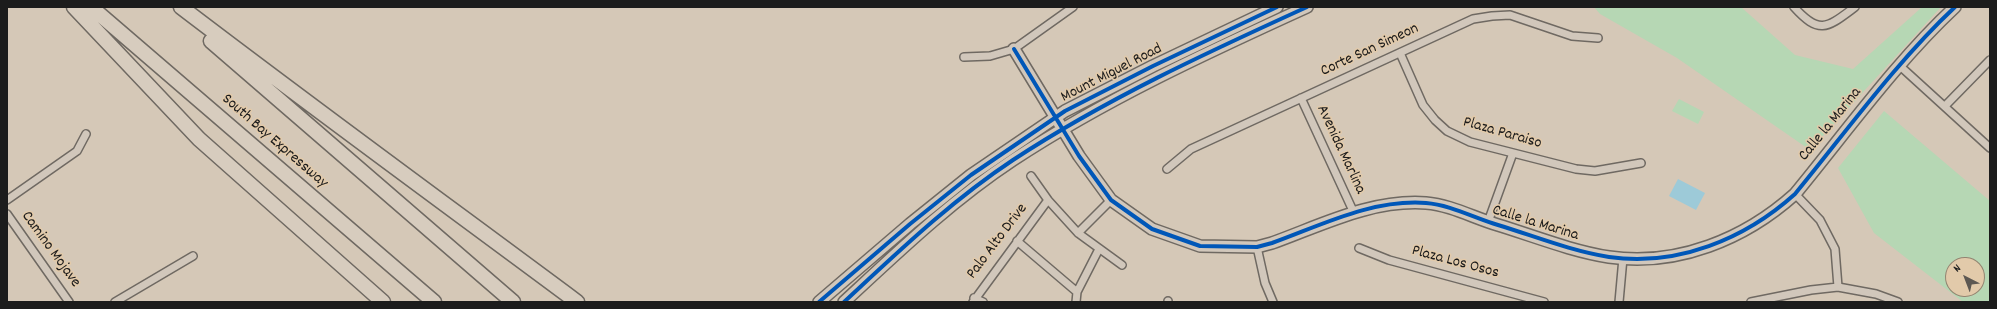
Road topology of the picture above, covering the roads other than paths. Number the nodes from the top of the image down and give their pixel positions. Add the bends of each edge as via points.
1 (74, 7) edge
2 (91, 7) edge
3 (172, 7) edge
4 (181, 7) edge
5 (1073, 7) edge
6 (1277, 7) edge
7 (1307, 7) edge
8 (1794, 7) edge
9 (1855, 7) edge
10 (1955, 7) edge
11 (1598, 38) dead end
12 (1014, 49) junction
13 (1400, 53) junction
14 (964, 57) dead end
15 (1990, 60) edge
16 (1900, 66) junction
17 (1301, 98) junction
18 (1945, 106) junction
19 (1056, 118) junction
20 (1062, 129) junction
21 (86, 134) dead end
22 (1990, 148) edge
23 (1513, 153) junction
24 (1641, 163) dead end
25 (1167, 170) dead end
26 (1031, 176) dead end
27 (1795, 194) junction
28 (7, 200) edge
29 (1048, 200) junction
30 (1111, 200) junction
31 (1354, 213) junction
32 (7, 214) edge
33 (1488, 222) junction
34 (1078, 233) junction
35 (1017, 240) junction
36 (1257, 247) junction
37 (1359, 248) dead end
38 (1099, 249) junction
39 (193, 256) dead end
40 (1623, 258) junction
41 (1122, 265) dead end
42 (1838, 288) junction
43 (1077, 292) junction
44 (974, 300) edge
45 (70, 302) edge
46 (115, 302) edge
47 (383, 302) edge
48 (434, 302) edge
49 (513, 302) edge
50 (577, 302) edge
51 (819, 302) edge
52 (844, 302) edge
53 (983, 302) edge
54 (1076, 302) edge
55 (1273, 302) edge
56 (1544, 302) edge
57 (1619, 302) edge
58 (1751, 302) edge
59 (1898, 302) edge

1 - 47 highway via 199,139
2 - 48 highway, South Bay Expressway
3 - 49 highway
4 - 50 highway via 302,100 393,164
5 - 12 street
6 - 19 street, Mount Miguel Road via 1153,66
7 - 20 street, Mount Miguel Road via 1160,76
8 - 9 street via 1813,24 1820,26 1832,24
10 - 16 street, Calle la Marina
11 - 13 street, Corte San Simeon via 1572,36 1510,15 1492,16 1473,19
12 - 14 street via 990,56
12 - 19 street, Calle la Marina
13 - 17 street, Corte San Simeon
13 - 23 street, Plaza Paraiso via 1423,105 1440,126 1466,141
15 - 18 street
16 - 18 street
16 - 27 street, Calle la Marina
17 - 25 street, Corte San Simeon via 1191,149
17 - 31 street, Avenida Marlina
18 - 22 street
19 - 20 street, Calle la Marina
19 - 51 street, Mount Miguel Road via 971,175
20 - 30 street, Calle la Marina
20 - 52 street, Mount Miguel Road via 986,180 918,234
21 - 28 street via 77,151
23 - 24 street, Plaza Paraiso via 1576,169 1595,171
23 - 33 street
26 - 29 street
27 - 40 street, Calle la Marina via 1758,223 1716,244 1670,256
27 - 42 street via 1820,220 1835,249
29 - 34 street
29 - 35 street, Palo Alto Drive
30 - 34 street
30 - 36 street, Calle la Marina via 1152,229 1200,246
31 - 33 street, Calle la Marina via 1383,205 1426,203 1441,205
31 - 36 street, Calle la Marina
32 - 45 street, Camino Mojave
33 - 40 street, Calle la Marina via 1588,253
34 - 38 street
35 - 43 street
35 - 44 street, Palo Alto Drive
36 - 55 street via 1265,283
37 - 56 street, Plaza Los Osos via 1389,260
38 - 41 street
38 - 43 street
39 - 46 street
40 - 57 street
42 - 58 street via 1812,290
42 - 59 street via 1876,294
43 - 54 street
44 - 53 street

